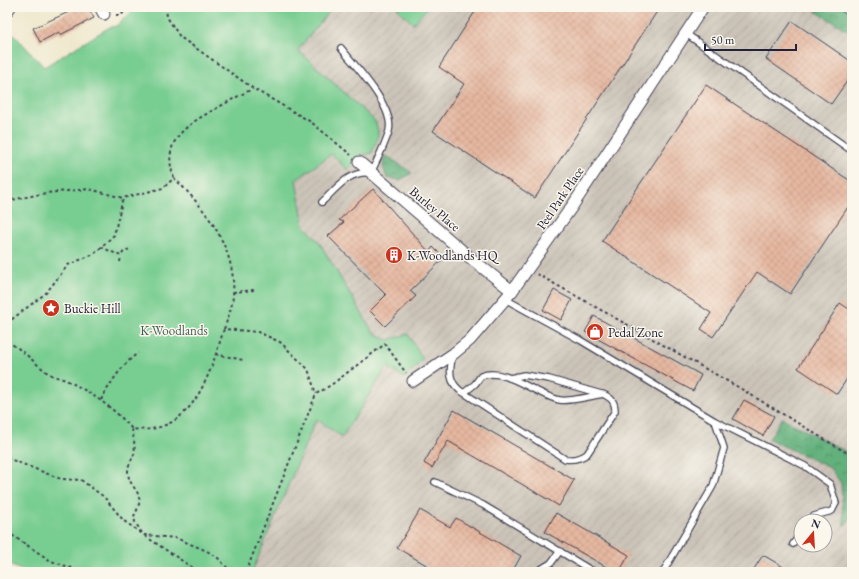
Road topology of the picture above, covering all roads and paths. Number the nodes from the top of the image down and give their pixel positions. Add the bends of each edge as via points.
1 (10, 7) edge
2 (129, 7) edge
3 (166, 7) edge
4 (703, 7) edge
5 (846, 7) edge
6 (852, 10) edge
7 (102, 11) edge
8 (7, 12) edge
9 (685, 33) junction
10 (341, 48) dead end
11 (254, 89) junction
12 (852, 151) edge
13 (359, 162) joint
14 (371, 173) junction
15 (174, 178) junction
16 (123, 198) junction
17 (7, 201) edge
18 (322, 202) dead end
19 (101, 247) junction
20 (130, 249) dead end
21 (121, 256) junction
22 (120, 262) dead end
23 (527, 269) junction
24 (255, 290) dead end
25 (233, 292) junction
26 (509, 295) junction
27 (7, 323) edge
28 (224, 329) junction
29 (7, 342) edge
30 (138, 353) dead end
31 (216, 354) junction
32 (453, 354) junction
33 (243, 360) dead end
34 (510, 378) junction
35 (413, 381) joint
36 (464, 393) junction
37 (316, 394) junction
38 (603, 394) junction
39 (101, 400) junction
40 (715, 421) junction
41 (132, 429) junction
42 (852, 456) edge
43 (7, 458) edge
44 (436, 482) dead end
45 (825, 513) edge
46 (7, 532) edge
47 (144, 535) junction
48 (560, 551) junction
49 (83, 572) edge
50 (199, 572) edge
51 (230, 572) edge
52 (246, 572) edge
53 (536, 572) edge
54 (594, 572) edge
55 (663, 572) edge

1 - 8 street
2 - 7 path via 121,15
3 - 11 path via 167,17 180,37
4 - 9 street, Peel Park Place
5 - 6 street
9 - 12 lane
9 - 23 street, Peel Park Place via 573,205
10 - 14 lane via 374,90 387,112 389,130
11 - 13 path via 311,122
11 - 15 path via 192,121 182,131 171,149
13 - 14 street, Burley Place
14 - 18 lane via 351,175
14 - 26 street, Burley Place
15 - 16 path via 163,188
15 - 25 path via 193,197 220,235 227,254
16 - 17 path via 89,189
16 - 19 path via 114,235
19 - 21 path
19 - 27 path via 94,254 68,265 46,293
20 - 21 path via 124,251
21 - 22 path
23 - 26 street, Peel Park Place
23 - 42 path via 738,387
24 - 25 path
25 - 28 path
26 - 32 street, Peel Park Place via 470,340
26 - 40 lane
28 - 31 path
28 - 37 path via 258,332 280,342 308,369
29 - 39 path via 18,347 50,374
30 - 39 path via 111,382
31 - 33 path
31 - 41 path via 196,400 177,420 163,427 145,431
32 - 35 street, Peel Park Place
32 - 36 lane via 449,370 452,384
34 - 36 lane via 487,373
34 - 38 lane via 524,375 549,379
34 - 38 lane via 560,401
35 - 37 path via 385,344 332,385
36 - 38 lane via 565,459 573,460 587,454 615,411 615,403
37 - 52 path
39 - 41 path
40 - 45 lane via 805,466 830,484 836,503 832,511
40 - 55 lane via 724,448 712,486
41 - 47 path via 135,448 128,470 129,479 140,499 134,516
43 - 47 path via 61,479 81,480 104,497 124,521
44 - 48 lane via 483,505
46 - 49 path via 51,561
47 - 50 path
47 - 51 path via 176,538 207,551 218,558
48 - 53 lane via 551,563
48 - 54 lane

